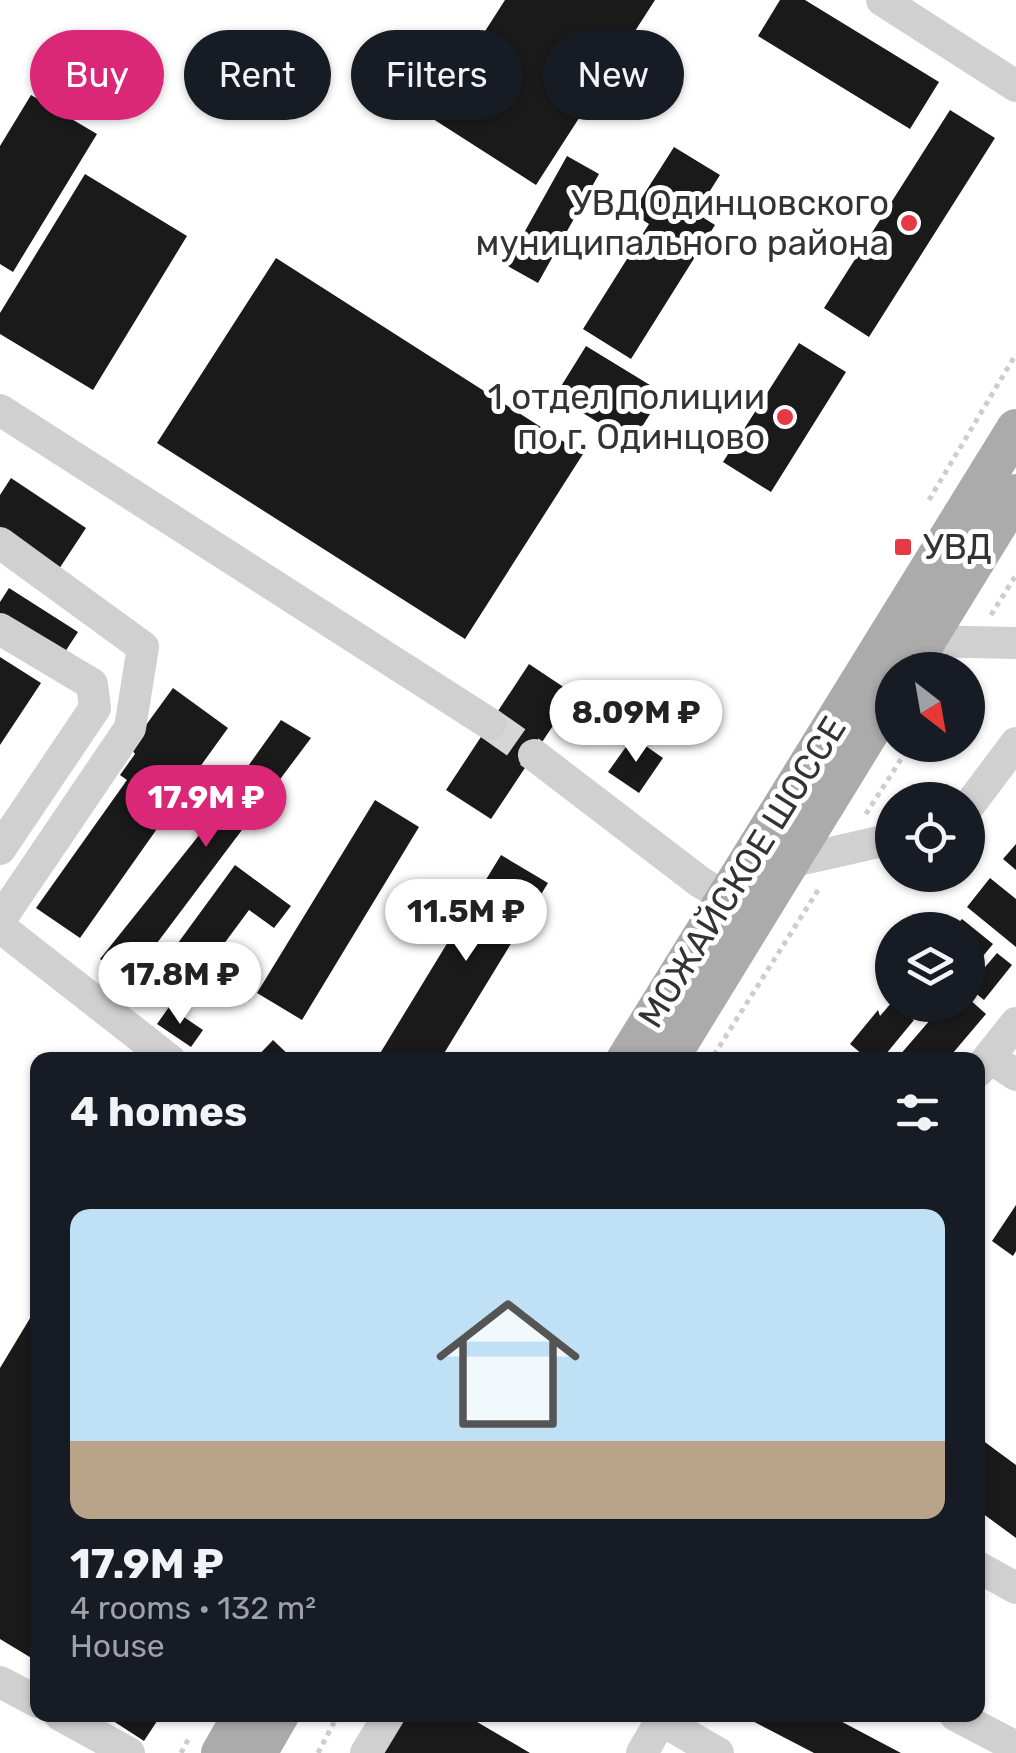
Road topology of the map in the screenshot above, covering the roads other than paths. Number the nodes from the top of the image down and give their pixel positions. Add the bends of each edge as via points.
1 (882, 0) edge
2 (1016, 86) edge
3 (0, 410) edge
4 (1016, 428) edge
5 (1016, 494) edge
6 (0, 543) edge
7 (0, 630) edge
8 (1016, 642) edge
9 (919, 652) edge
10 (940, 652) edge
11 (875, 723) edge
12 (490, 724) tunnel mouth
13 (1016, 743) edge
14 (534, 755) tunnel mouth
15 (985, 784) edge
16 (875, 843) edge
17 (0, 849) edge
18 (790, 862) junction
19 (725, 896) junction
20 (0, 924) edge
21 (1016, 1023) edge
22 (160, 1052) edge
23 (631, 1052) edge
24 (673, 1052) edge
25 (994, 1068) edge
26 (985, 1571) edge
27 (1016, 1588) edge
28 (0, 1682) edge
29 (30, 1698) edge
30 (73, 1722) edge
31 (385, 1722) edge
32 (661, 1722) edge
33 (669, 1722) edge
34 (968, 1722) edge
35 (1016, 1747) edge
36 (129, 1753) edge
37 (366, 1753) edge
38 (642, 1753) edge
39 (718, 1753) edge

1 - 2 lane
3 - 12 lane
4 - 19 main road, МОЖАЙСКОЕ ШОССЕ
5 - 9 main road
6 - 20 lane via 142,648 130,728
7 - 17 lane via 92,684 95,708
8 - 10 lane
11 - 18 main road, МОЖАЙСКОЕ ШОССЕ
13 - 15 lane
14 - 19 lane
16 - 18 lane
18 - 24 main road, МОЖАЙСКОЕ ШОССЕ
19 - 23 main road, МОЖАЙСКОЕ ШОССЕ
20 - 22 lane
21 - 25 lane
26 - 27 lane
28 - 29 lane
30 - 36 lane
31 - 37 lane
32 - 38 lane
33 - 39 lane
34 - 35 lane

